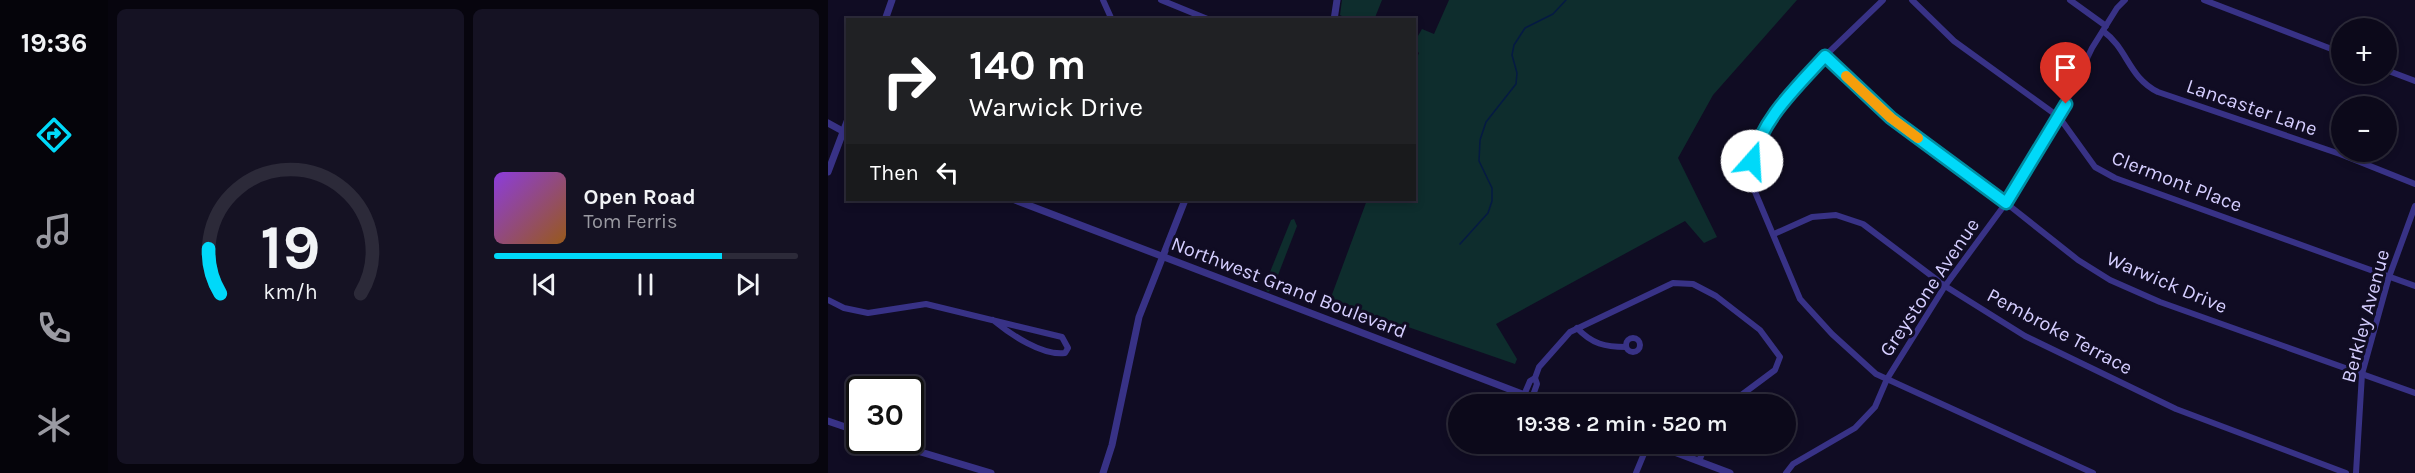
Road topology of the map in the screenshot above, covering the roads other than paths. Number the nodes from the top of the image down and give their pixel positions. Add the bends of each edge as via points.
1 (892, 0) edge
2 (1103, 0) edge
3 (1161, 0) edge
4 (1336, 0) edge
5 (1883, 0) edge
6 (1912, 0) edge
7 (2070, 0) edge
8 (2125, 0) edge
9 (2204, 0) edge
10 (886, 18) edge
11 (1111, 18) edge
12 (1205, 18) edge
13 (1334, 18) edge
14 (2104, 28) junction
15 (2331, 49) edge
16 (1825, 56) junction
17 (2397, 74) edge
18 (2415, 81) edge
19 (2059, 117) junction
20 (828, 123) edge
21 (845, 133) edge
22 (828, 172) edge
23 (2415, 184) edge
24 (1018, 201) edge
25 (1185, 201) edge
26 (2006, 203) junction
27 (2415, 206) edge
28 (1774, 234) junction
29 (1162, 256) junction
30 (2389, 276) junction
31 (1945, 286) junction
32 (2415, 286) edge
33 (828, 300) edge
34 (993, 320) junction
35 (1577, 328) junction
36 (1626, 346) dead end
37 (2362, 374) junction
38 (1535, 378) junction
39 (1887, 379) junction
40 (2415, 393) edge
41 (1521, 394) edge
42 (1524, 394) edge
43 (1533, 394) edge
44 (1743, 394) edge
45 (828, 421) edge
46 (846, 427) edge
47 (924, 453) edge
48 (1644, 454) edge
49 (1680, 454) edge
50 (1702, 454) edge
51 (1699, 461) junction
52 (991, 473) edge
53 (1103, 473) edge
54 (1636, 473) edge
55 (1730, 473) edge
56 (1785, 473) edge
57 (2093, 473) edge
58 (2346, 473) edge
59 (2356, 473) edge

1 - 10 street
2 - 11 street
3 - 12 street
4 - 13 street
5 - 16 street
6 - 19 street, Clermont Place via 1954,41
7 - 14 street, Lancaster Lane
8 - 14 street, Greystone Avenue
9 - 15 street
14 - 19 street, Greystone Avenue
14 - 23 street, Lancaster Lane via 2139,80 2158,92
16 - 26 street, Warwick Drive via 1891,118
16 - 28 street via 1774,114 1757,140 1752,161 1753,187
17 - 18 street
19 - 26 street, Greystone Avenue
19 - 30 street, Clermont Place via 2095,167 2115,178
20 - 21 street
21 - 22 street
24 - 29 street, Northwest Grand Boulevard
25 - 29 street
26 - 31 street, Greystone Avenue
26 - 37 street, Warwick Drive via 2110,280 2160,302
27 - 30 street, Berkley Avenue
28 - 31 street, Pembroke Terrace via 1812,217 1836,215 1863,224
28 - 39 street via 1800,298 1832,334 1876,374
29 - 41 street, Northwest Grand Boulevard
29 - 53 street via 1139,317 1115,435
30 - 32 street, Clermont Place
30 - 37 street, Berkley Avenue
31 - 39 street, Greystone Avenue
31 - 58 street, Pembroke Terrace via 2025,336 2176,409
33 - 34 street via 868,313 926,304
34 - 34 street via 1030,344 1058,354 1068,348 1062,338
35 - 36 street via 1605,347
35 - 38 street via 1556,345
35 - 44 street via 1673,283 1693,284 1716,296 1760,330 1780,357 1775,370
37 - 40 street, Warwick Drive
37 - 59 street, Berkley Avenue
38 - 42 street
38 - 43 street
39 - 56 street, Greystone Avenue via 1875,407 1855,428 1792,464
39 - 57 street
45 - 46 street
47 - 52 street
48 - 54 street
49 - 51 street
50 - 51 street
51 - 55 street

